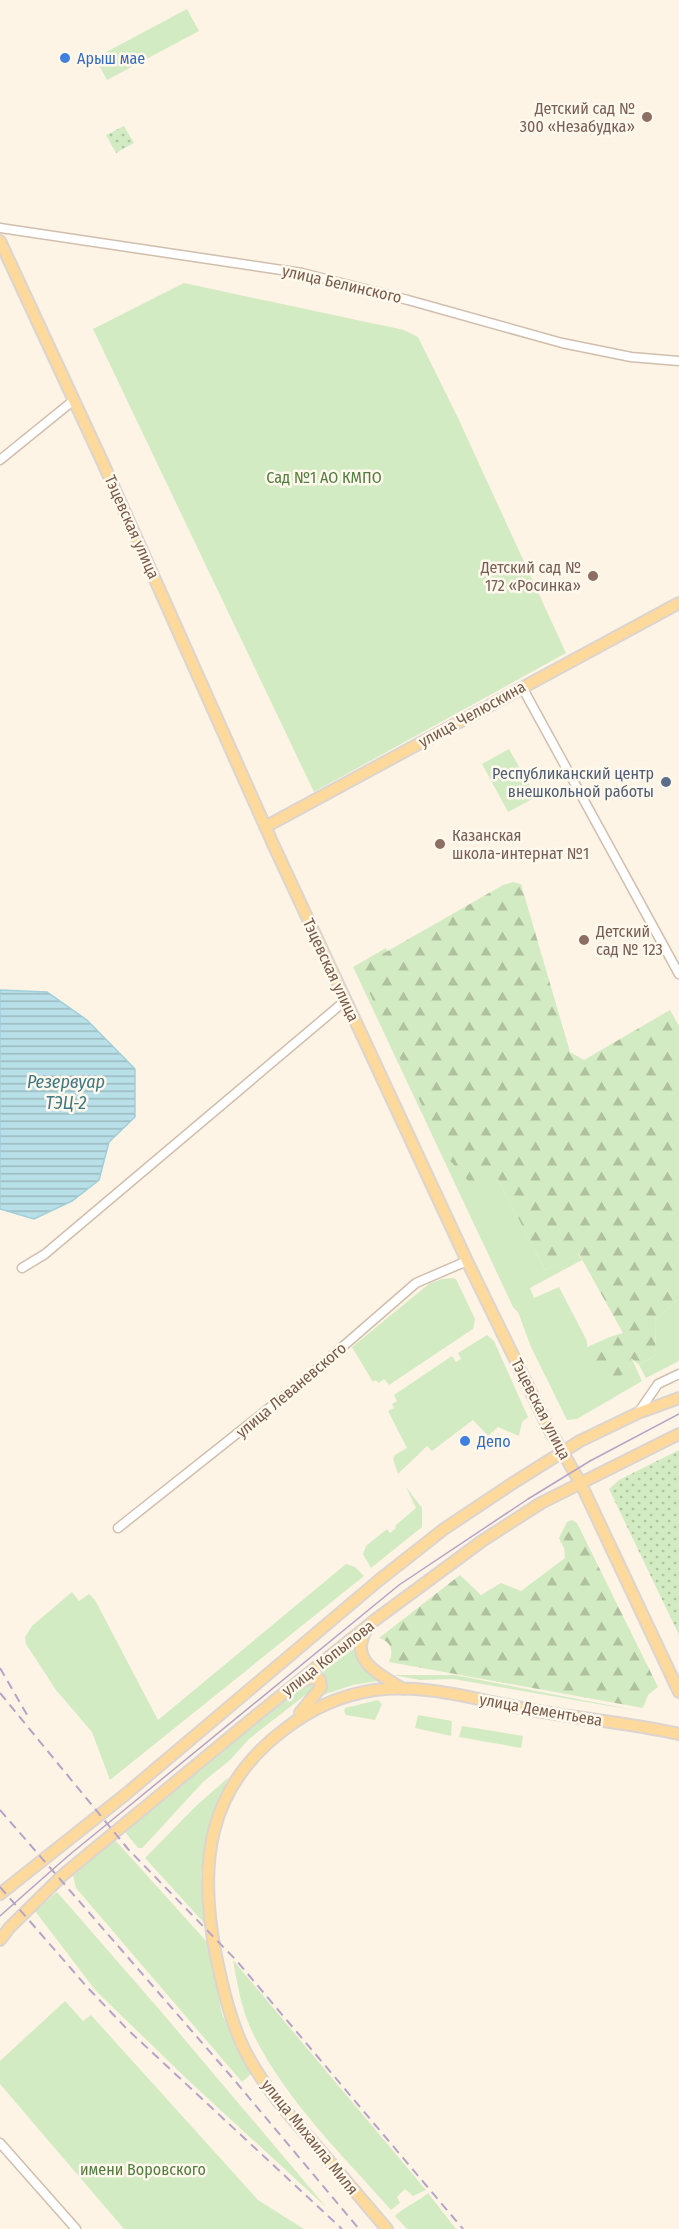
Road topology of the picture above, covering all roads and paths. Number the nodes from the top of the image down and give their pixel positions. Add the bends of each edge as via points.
1 (0, 228) edge
2 (0, 241) edge
3 (679, 361) edge
4 (74, 400) junction
5 (0, 460) edge
6 (679, 603) edge
7 (522, 687) junction
8 (265, 827) junction
9 (679, 974) edge
10 (345, 1000) junction
11 (467, 1261) junction
12 (22, 1268) dead end
13 (679, 1374) edge
14 (679, 1398) edge
15 (638, 1413) junction
16 (679, 1434) edge
17 (562, 1452) junction
18 (580, 1484) junction
19 (118, 1528) dead end
20 (369, 1624) junction
21 (296, 1683) junction
22 (403, 1689) junction
23 (679, 1692) edge
24 (291, 1724) junction
25 (679, 1734) edge
26 (0, 1894) edge
27 (5, 1929) edge
28 (0, 1940) edge
29 (0, 2143) edge
30 (76, 2229) edge
31 (387, 2229) edge

1 - 3 street, улица Белинского via 302,273 562,343 631,357
2 - 4 main road, Тэцевская улица
4 - 5 street
4 - 8 main road, Тэцевская улица
6 - 7 main road, улица Челюскина
7 - 8 main road, улица Челюскина
7 - 9 street
8 - 10 main road, Тэцевская улица
10 - 11 main road, Тэцевская улица
10 - 12 street via 45,1254
11 - 17 main road, Тэцевская улица
11 - 19 street, улица Леваневского via 416,1283 307,1378
13 - 15 street, улица Копылова via 658,1384
14 - 15 main road, улица Копылова
15 - 17 main road, улица Копылова
16 - 18 main road, улица Копылова
17 - 18 main road, Тэцевская улица
17 - 26 main road, улица Копылова via 444,1529
18 - 20 main road, улица Копылова via 490,1535
18 - 23 main road, Тэцевская улица
20 - 21 main road, улица Копылова
20 - 22 main road via 360,1641 361,1655 372,1669
21 - 24 main road via 316,1678 321,1687
21 - 27 main road, улица Копылова via 63,1875
22 - 24 main road, улица Михаила Миля via 376,1690 334,1701
22 - 25 main road, улица Дементьева via 442,1692
24 - 31 main road, улица Михаила Миля via 250,1761 221,1809 208,1856 212,1936 232,2021 251,2060 292,2118
27 - 28 main road, улица Копылова
29 - 30 street

